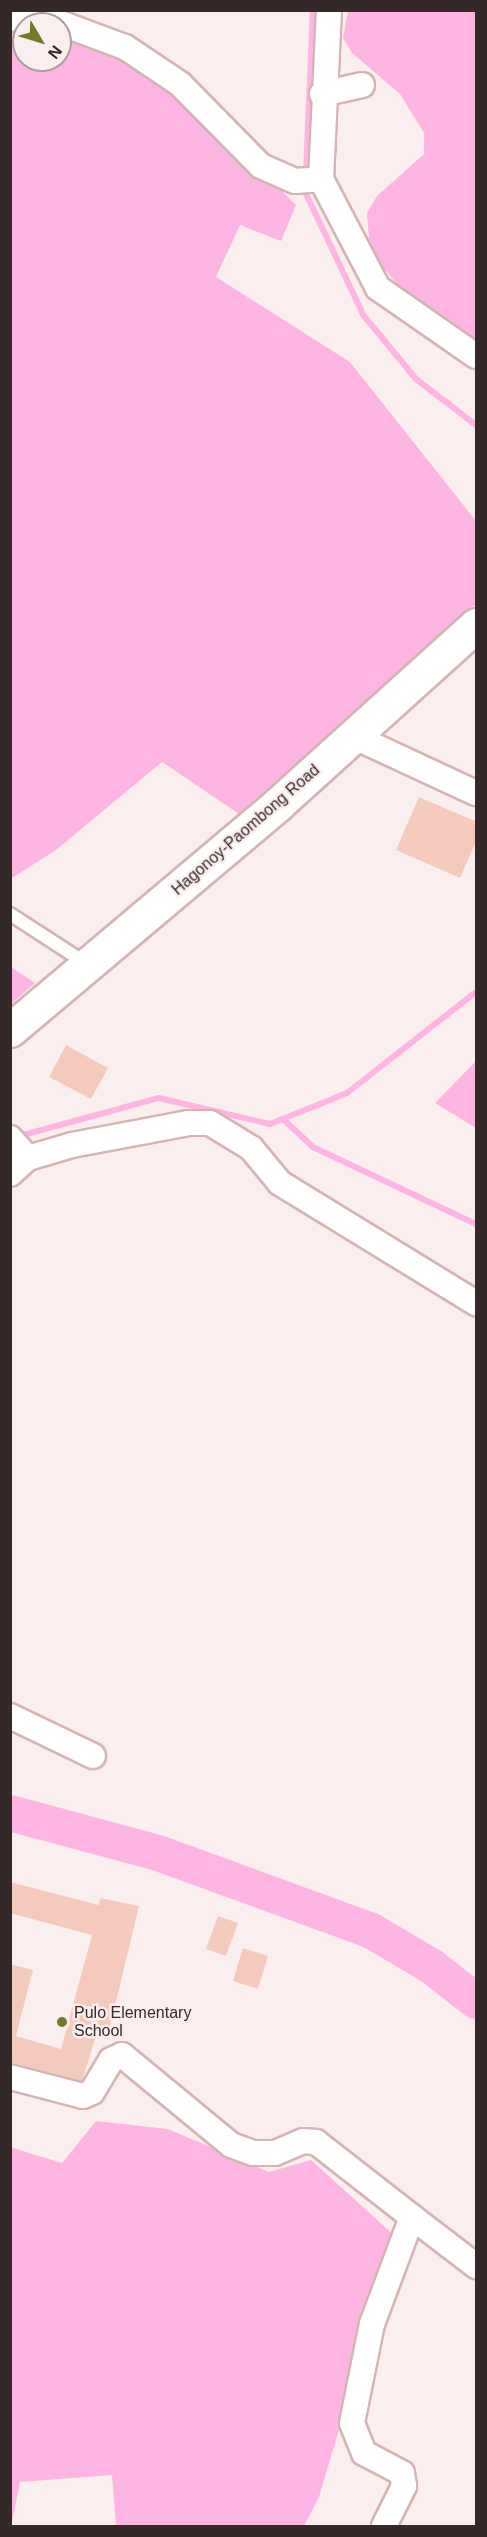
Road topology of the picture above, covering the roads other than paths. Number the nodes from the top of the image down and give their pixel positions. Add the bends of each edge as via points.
1 (329, 10) edge
2 (10, 19) edge
3 (362, 85) dead end
4 (322, 94) junction
5 (311, 180) junction
6 (477, 356) edge
7 (477, 625) edge
8 (353, 736) junction
9 (477, 793) edge
10 (10, 914) edge
11 (88, 964) junction
12 (10, 1030) edge
13 (16, 1154) edge
14 (477, 1303) edge
15 (10, 1716) edge
16 (93, 1756) dead end
17 (10, 2077) edge
18 (412, 2217) junction
19 (477, 2266) edge
20 (384, 2526) edge

1 - 4 street
2 - 5 street via 28,10 124,47 180,84 261,166
3 - 4 street
4 - 5 street
5 - 6 street via 378,288
7 - 8 main road, Hagonoy-Paombong Road
8 - 9 street
8 - 11 main road, Hagonoy-Paombong Road
10 - 11 lane
11 - 12 main road, Hagonoy-Paombong Road
13 - 14 street via 188,1123 210,1123 251,1148 280,1183
15 - 16 street
17 - 18 street via 83,2096 92,2092 111,2060 122,2055 231,2145 253,2153 274,2153 303,2141 316,2142
18 - 19 street
18 - 20 street via 372,2324 352,2423 364,2453 402,2473 404,2486

